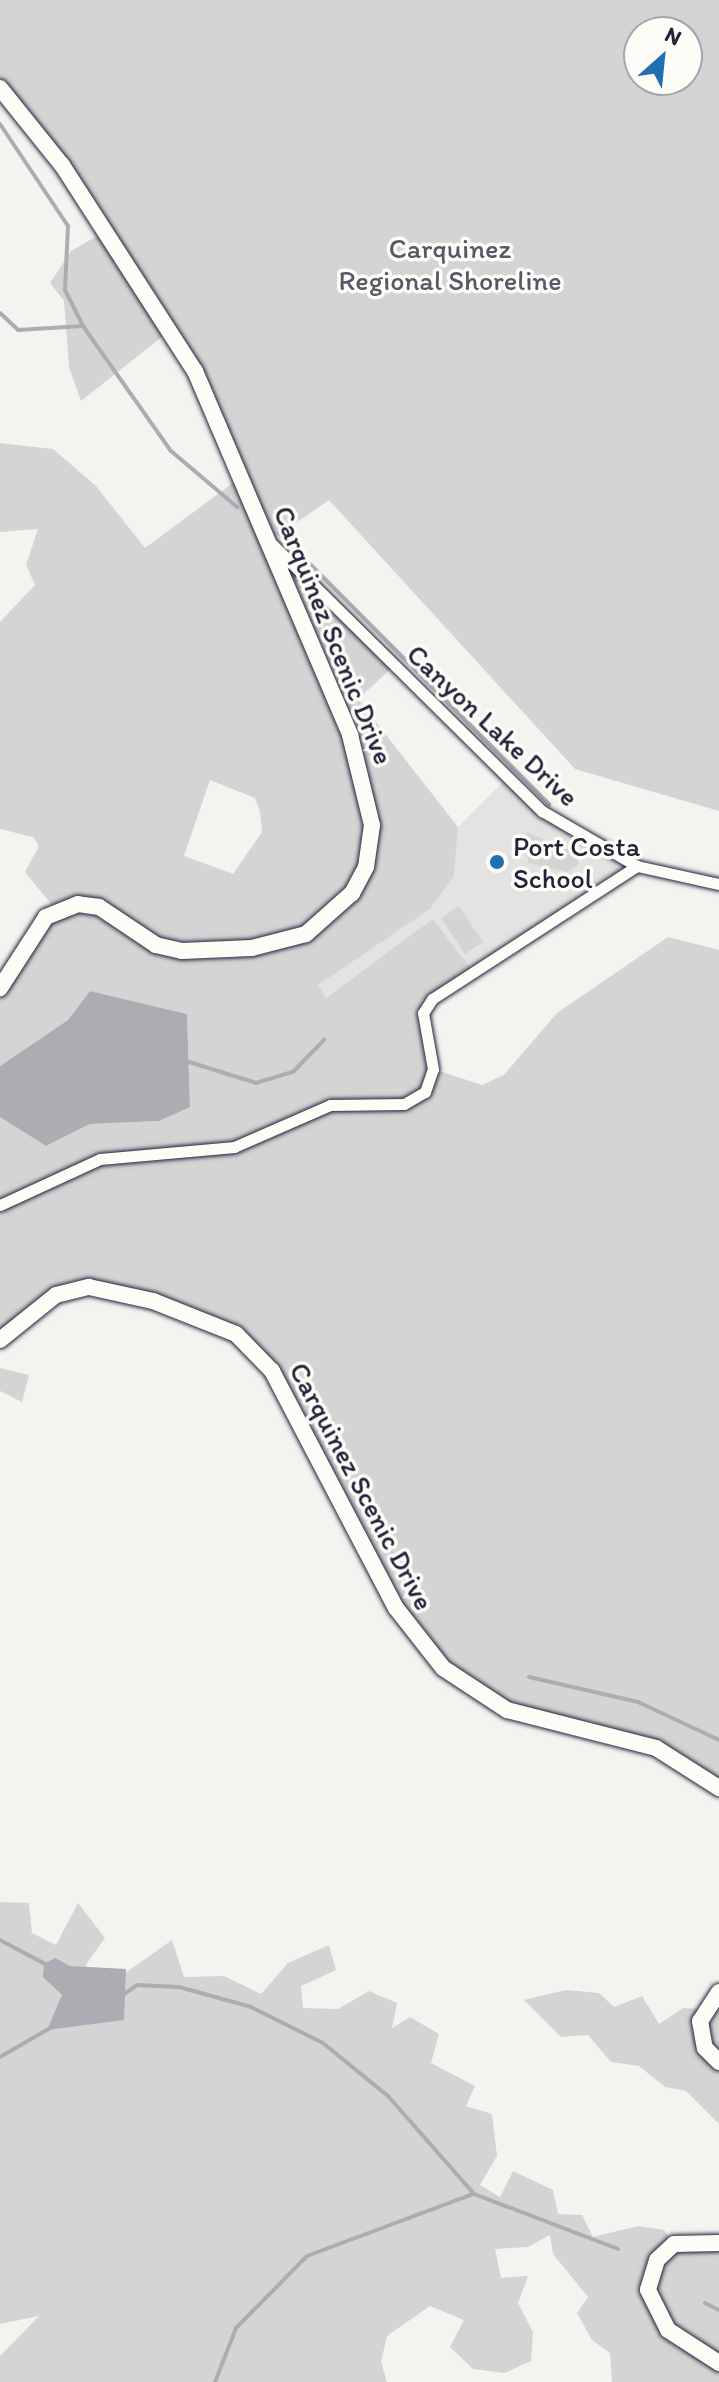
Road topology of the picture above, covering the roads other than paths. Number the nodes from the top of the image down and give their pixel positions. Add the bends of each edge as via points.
1 (0, 88) edge
2 (270, 541) junction
3 (637, 866) junction
4 (719, 884) edge
5 (0, 988) edge
6 (0, 1205) edge
7 (0, 1340) edge
8 (719, 1788) edge
9 (719, 1992) edge
10 (719, 2062) edge
11 (719, 2243) edge
12 (719, 2363) edge

1 - 2 street, Carquinez Scenic Drive via 43,138 172,329
2 - 3 street, Canyon Lake Drive via 542,811
2 - 5 street, Carquinez Scenic Drive via 367,789 372,838 352,893 306,934 216,952 168,949 99,907 67,906 38,927
3 - 4 street, Canyon Lake Drive
3 - 6 street via 432,999 423,1013 433,1069 425,1092 404,1104 330,1105 234,1147 100,1159
7 - 8 street, Carquinez Scenic Drive via 56,1295 89,1287 153,1301 236,1334 272,1371 396,1608 443,1668 507,1710 656,1748
9 - 10 street via 703,2010 700,2034
11 - 12 street via 674,2244 657,2260 648,2290 668,2330

